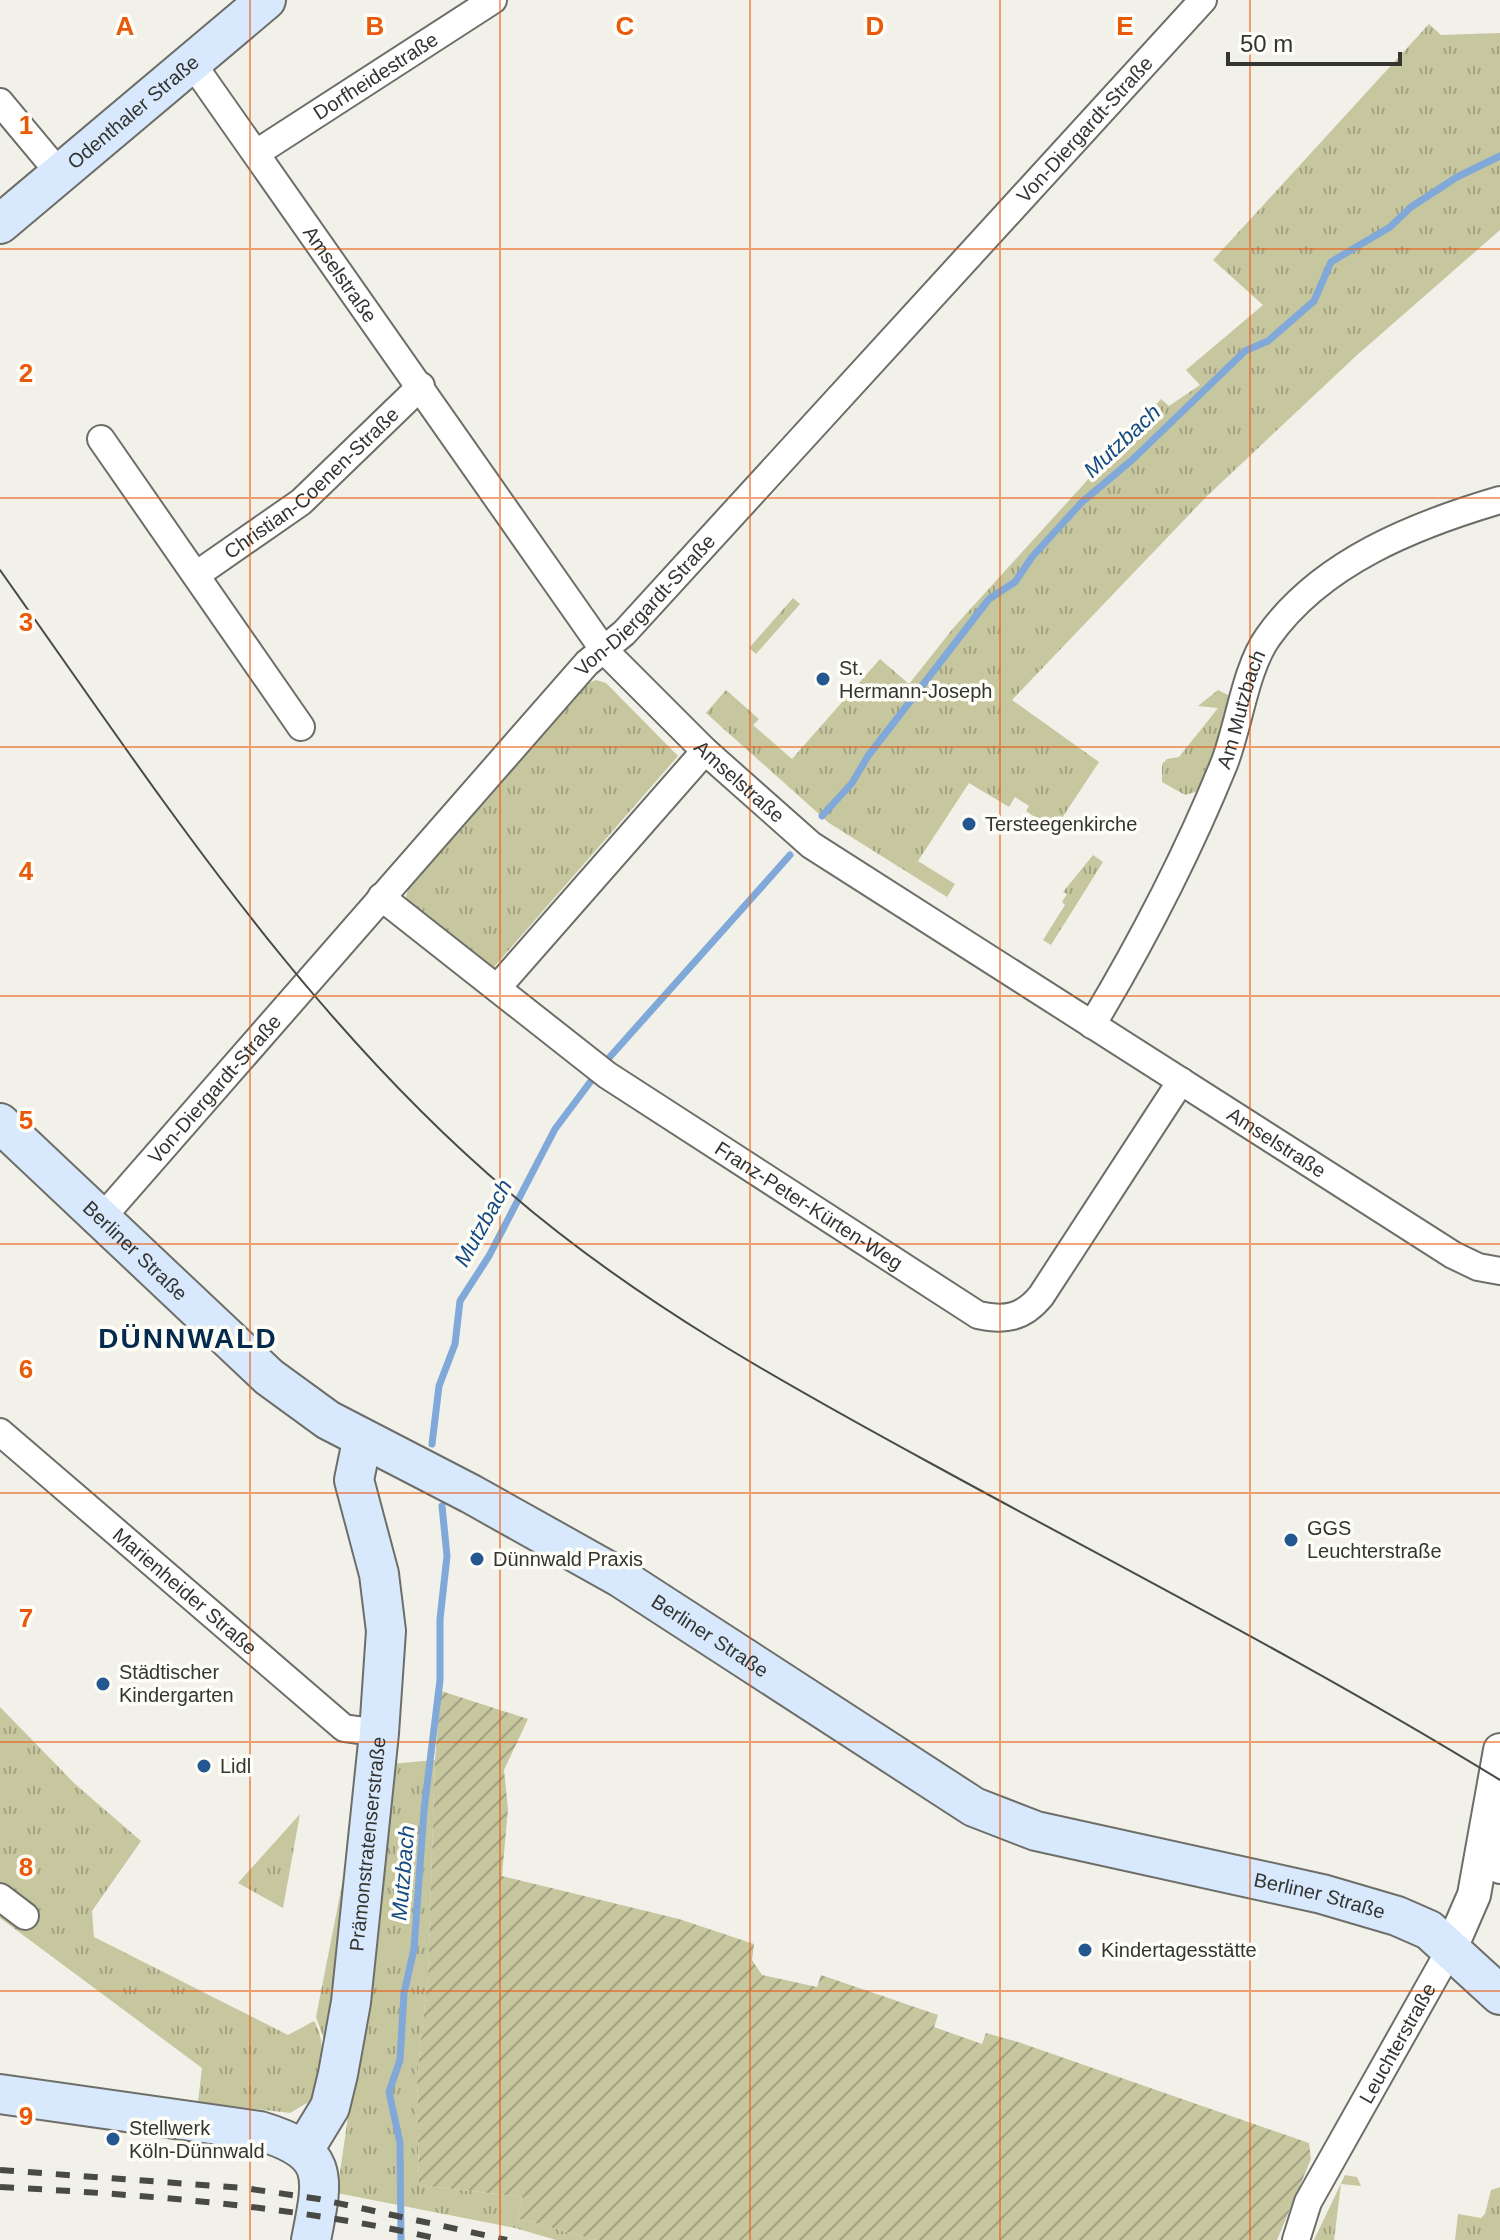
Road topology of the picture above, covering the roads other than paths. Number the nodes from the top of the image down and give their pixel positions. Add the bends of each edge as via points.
1 (266, 0) edge
2 (493, 0) edge
3 (1203, 0) edge
4 (192, 63) junction
5 (0, 102) edge
6 (258, 152) junction
7 (60, 174) junction
8 (0, 224) edge
9 (421, 386) junction
10 (101, 439) dead end
11 (1500, 500) edge
12 (196, 575) junction
13 (603, 649) junction
14 (301, 727) dead end
15 (705, 751) junction
16 (381, 897) junction
17 (497, 988) junction
18 (1092, 1025) junction
19 (1181, 1081) junction
20 (0, 1123) edge
21 (100, 1220) junction
22 (1500, 1271) edge
23 (0, 1432) edge
24 (362, 1441) junction
25 (379, 1733) junction
26 (1499, 1765) edge
27 (1486, 1841) junction
28 (1500, 1870) edge
29 (0, 1897) edge
30 (25, 1916) dead end
31 (1451, 1948) junction
32 (1500, 1995) edge
33 (0, 2094) edge
34 (305, 2148) junction
35 (311, 2240) edge
36 (1296, 2240) edge

1 - 4 main road, Odenthaler Straße
2 - 6 street, Dorfheidestraße
3 - 13 street, Von-Diergardt-Straße via 624,633
4 - 6 street, Amselstraße
4 - 7 main road, Odenthaler Straße
5 - 7 street
6 - 9 street, Amselstraße
7 - 8 main road, Odenthaler Straße
9 - 12 street, Christian-Coenen-Straße via 301,502
9 - 13 street, Amselstraße
10 - 12 street
11 - 18 street, Am Mutzbach via 1441,517 1377,547 1315,588 1265,640 1234,738 1187,852
12 - 14 street
13 - 15 street, Amselstraße
13 - 16 street, Von-Diergardt-Straße
15 - 17 street
15 - 18 street, Amselstraße via 803,838
16 - 17 street, Franz-Peter-Kürten-Weg
16 - 21 street, Von-Diergardt-Straße
17 - 19 street, Franz-Peter-Kürten-Weg via 600,1070 978,1315 996,1319 1031,1309
18 - 19 street, Amselstraße
19 - 22 street, Amselstraße via 1453,1255
20 - 21 main road, Berliner Straße
21 - 24 main road, Berliner Straße via 269,1377
23 - 25 street, Marienheider Straße via 344,1728
24 - 25 main road, Prämonstratenserstraße via 354,1480 379,1574 386,1631
24 - 31 main road, Berliner Straße via 471,1494 621,1578 974,1807 1036,1831 1365,1906 1429,1930
25 - 34 main road, Prämonstratenserstraße via 343,2045 330,2107
26 - 27 street, Leuchterstraße
27 - 28 street
27 - 31 street, Leuchterstraße via 1474,1895
29 - 30 street
31 - 32 main road, Berliner Straße
31 - 36 street, Leuchterstraße via 1308,2202
33 - 34 main road via 260,2131
34 - 35 main road via 319,2183

